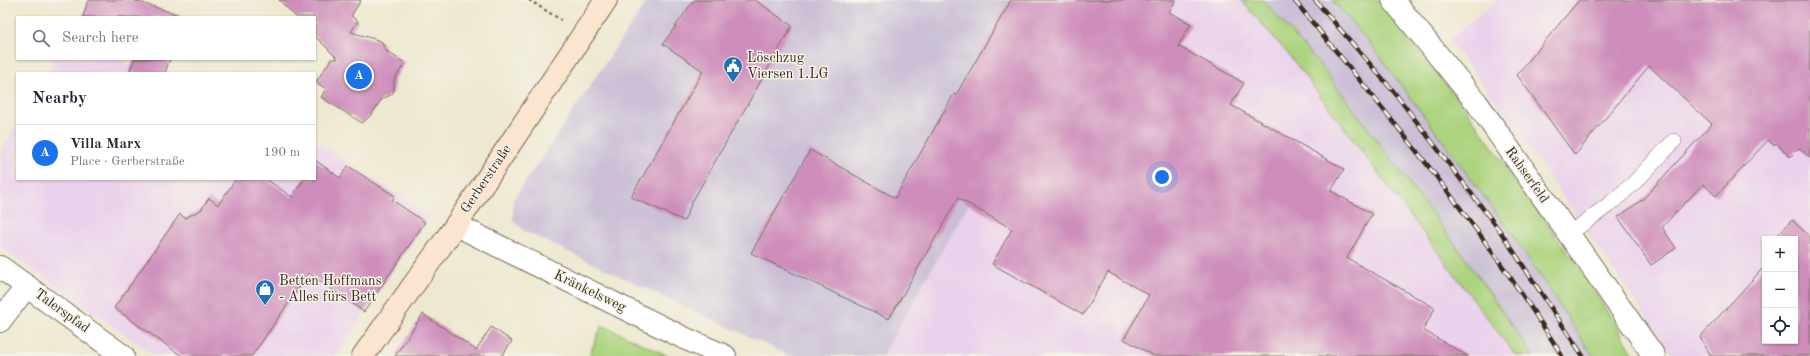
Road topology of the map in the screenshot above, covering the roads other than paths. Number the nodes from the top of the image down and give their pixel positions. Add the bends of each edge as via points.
1 (606, 0) edge
2 (1394, 0) edge
3 (1674, 141) dead end
4 (456, 225) junction
5 (1569, 234) junction
6 (0, 268) edge
7 (27, 286) junction
8 (0, 321) edge
9 (123, 356) edge
10 (363, 356) edge
11 (725, 356) edge
12 (1654, 356) edge

1 - 4 street, Gerberstraße
2 - 5 street, Rahserfeld via 1476,103
3 - 5 lane via 1634,183
4 - 10 street, Gerberstraße
4 - 11 street, Kränkelsweg
5 - 12 street, Rahserfeld
6 - 7 street, Talerspfad
7 - 8 street
7 - 9 street, Talerspfad

